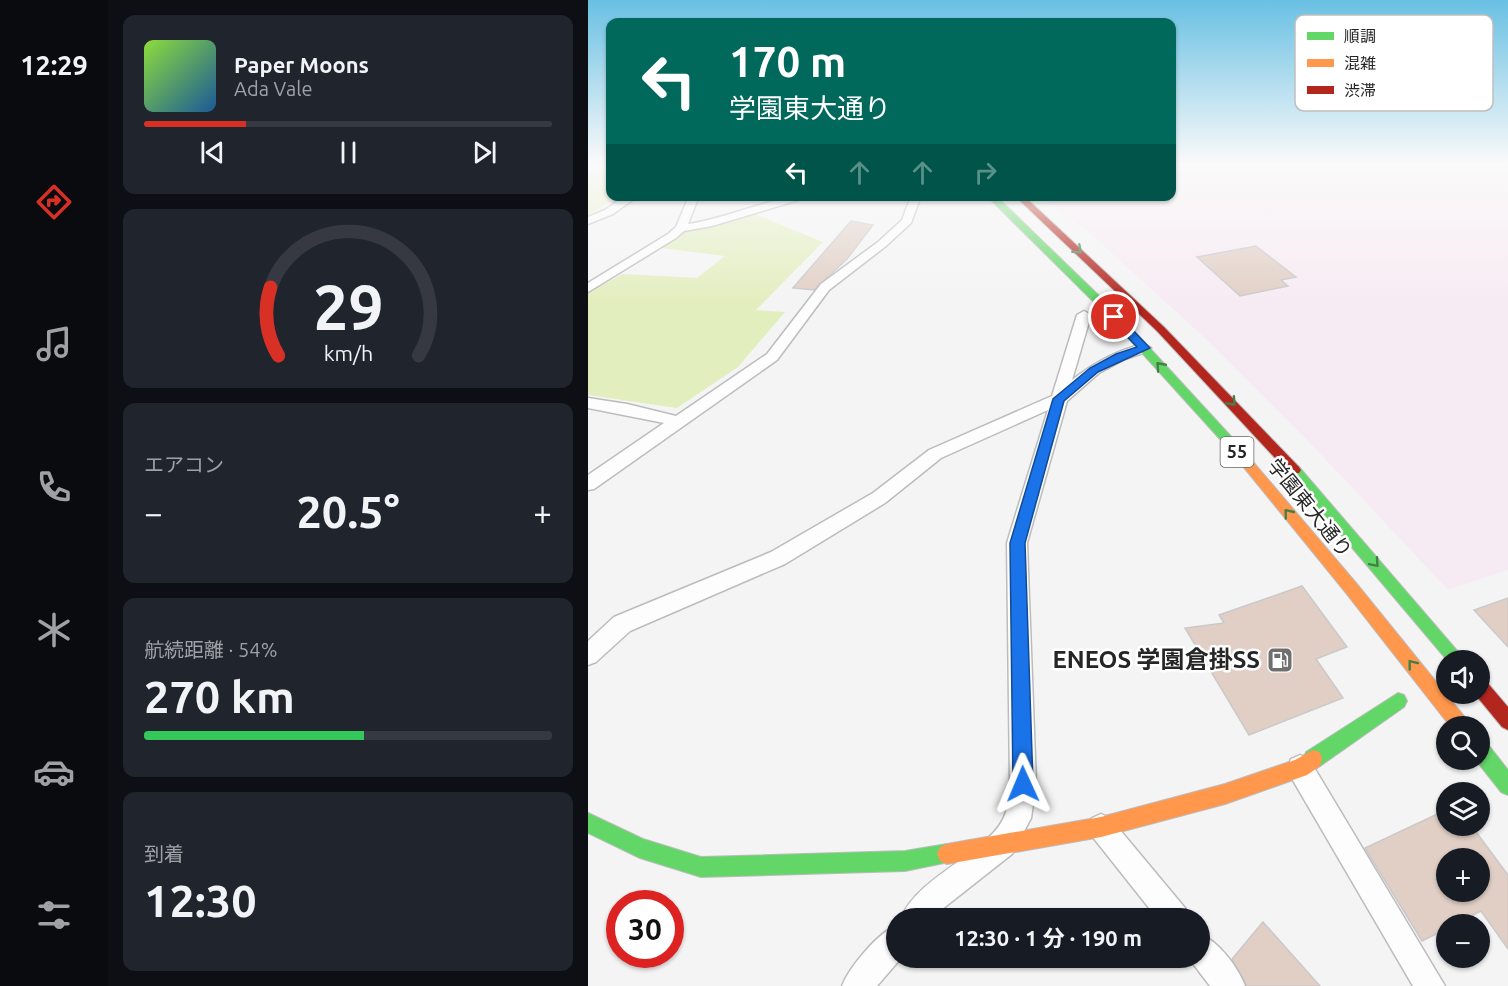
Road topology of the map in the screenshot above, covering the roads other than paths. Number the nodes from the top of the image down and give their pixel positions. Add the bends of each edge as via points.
1 (612, 210) edge
2 (688, 210) edge
3 (757, 210) edge
4 (911, 210) edge
5 (1006, 210) edge
6 (1034, 210) edge
7 (588, 221) edge
8 (681, 228) junction
9 (588, 288) edge
10 (1084, 315) dead end
11 (1144, 348) junction
12 (1059, 399) junction
13 (588, 403) edge
14 (676, 421) junction
15 (588, 484) edge
16 (1448, 650) edge
17 (588, 655) edge
18 (1490, 699) edge
19 (1398, 701) dead end
20 (1453, 716) edge
21 (1508, 721) edge
22 (1490, 763) edge
23 (1300, 768) junction
24 (1508, 785) edge
25 (588, 823) edge
26 (1101, 827) junction
27 (1002, 844) junction
28 (925, 908) edge
29 (1167, 908) edge
30 (886, 952) edge
31 (1210, 961) edge
32 (856, 986) edge
33 (1230, 986) edge
34 (1430, 986) edge

1 - 7 street
2 - 8 street
3 - 8 street
4 - 14 street via 907,221 882,244 825,288 772,357
5 - 11 main road, 学園東大通り / 55
6 -> 16 main road, 学園東大通り / 55 via 1114,282 1227,396
8 - 9 street
10 - 12 street
11 - 12 street via 1094,370
20 -> 11 main road, 学園東大通り / 55 via 1247,463
12 - 17 street via 935,454 879,498 778,558 622,624
12 - 27 street via 1017,543 1023,784 1018,818
13 - 14 street
14 - 15 street
18 - 21 main road
19 - 23 main road
22 - 24 main road
23 - 26 main road via 1226,794
23 - 34 street
25 - 27 main road via 640,848 701,867 905,861
26 - 27 main road
26 - 29 street
27 - 28 street
30 - 32 street
31 - 33 street

